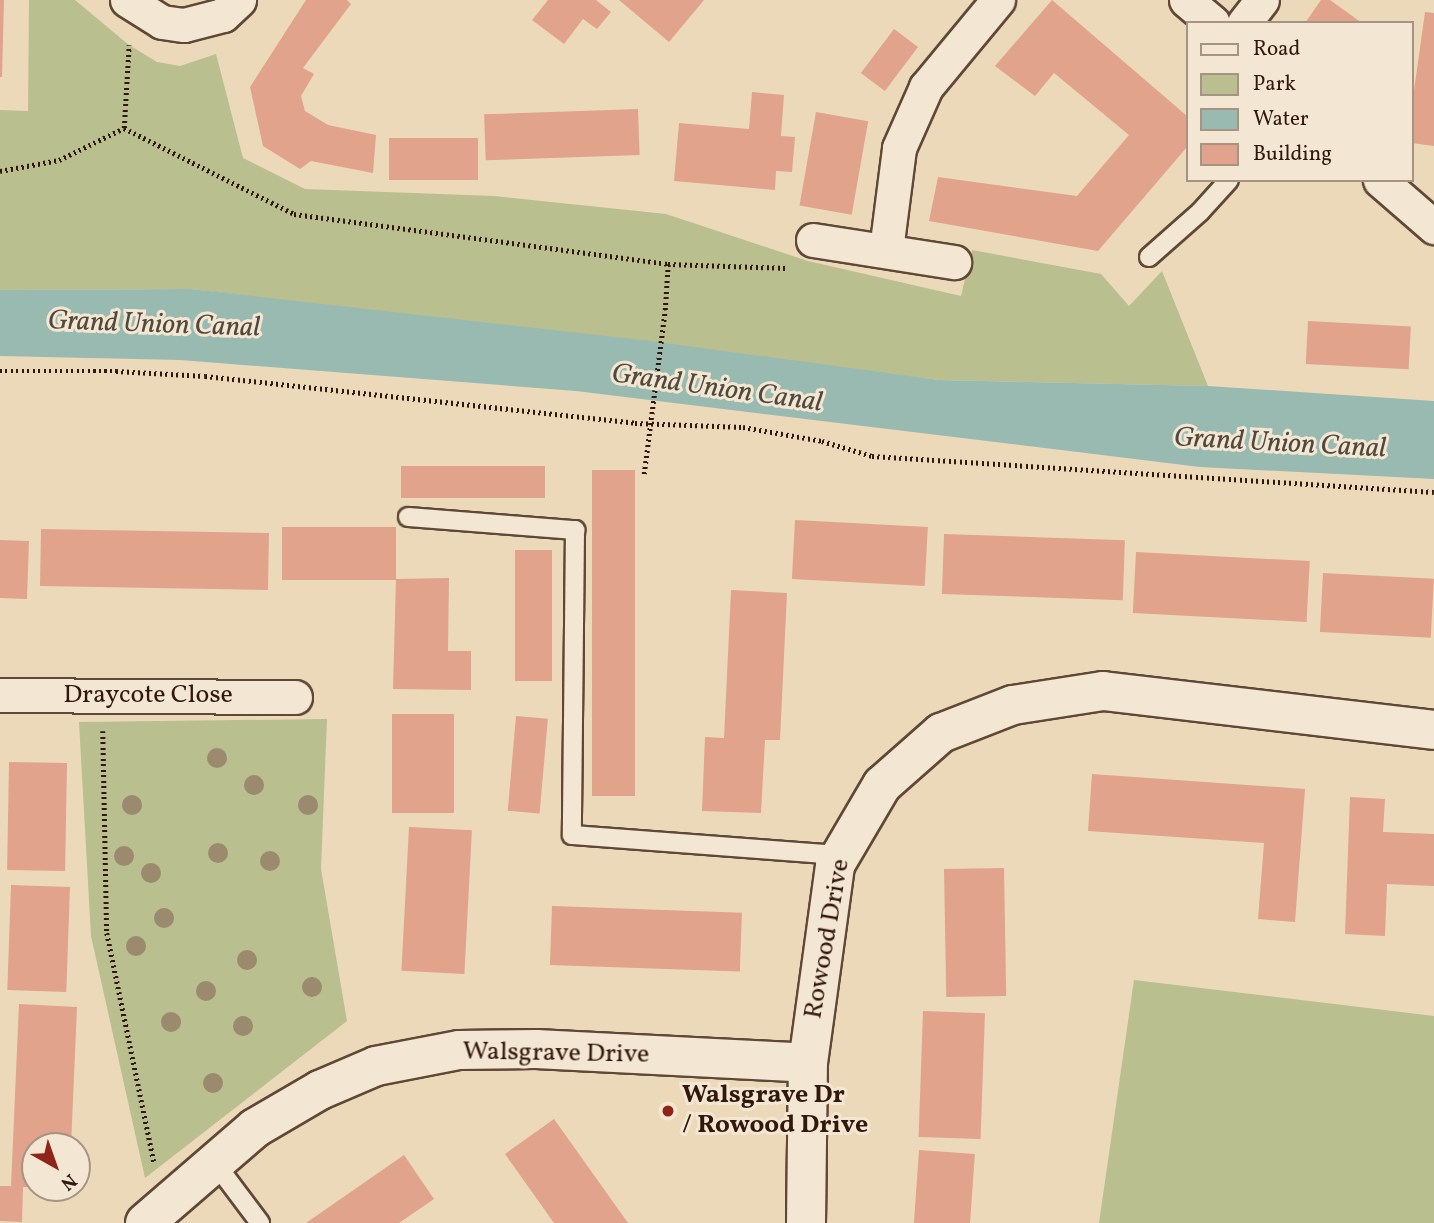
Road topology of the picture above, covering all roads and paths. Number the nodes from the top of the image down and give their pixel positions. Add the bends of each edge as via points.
1 (239, 0) edge
2 (998, 0) edge
3 (1186, 0) edge
4 (1262, 0) edge
5 (129, 2) edge
6 (1211, 21) edge
7 (1246, 21) edge
8 (124, 128) junction
9 (0, 171) edge
10 (1227, 182) edge
11 (1382, 182) edge
12 (1434, 227) edge
13 (813, 240) joint
14 (886, 250) junction
15 (1149, 257) dead end
16 (954, 262) dead end
17 (668, 264) junction
18 (0, 371) edge
19 (644, 474) dead end
20 (1434, 492) edge
21 (408, 517) dead end
22 (0, 695) edge
23 (102, 695) junction
24 (295, 697) dead end
25 (1434, 730) edge
26 (839, 855) junction
27 (808, 1063) junction
28 (215, 1163) junction
29 (155, 1216) edge
30 (260, 1223) edge
31 (806, 1223) edge

1 - 5 street via 223,15 184,25 162,22
2 - 14 street via 926,87 899,148
3 - 6 street
4 - 7 street
5 - 8 path
8 - 9 path via 59,160
8 - 17 path via 294,214
10 - 15 lane
11 - 12 street
13 - 14 street
13 - 17 path via 803,268
14 - 16 street
17 - 19 path, bridge
18 - 20 path via 205,376 635,423 743,427 822,441 872,456
21 - 26 lane via 575,530 572,835
22 - 23 street, Draycote Close
23 - 24 street, Draycote Close
23 - 29 path via 107,933
25 - 26 street, Rowood Drive via 1104,691 1013,705 941,733 882,785
26 - 27 street, Rowood Drive
27 - 28 street, Walsgrave Drive via 536,1049 459,1050 376,1066 320,1090 255,1128
27 - 31 street, Rowood Drive
28 - 29 street, Walsgrave Drive
28 - 30 lane

